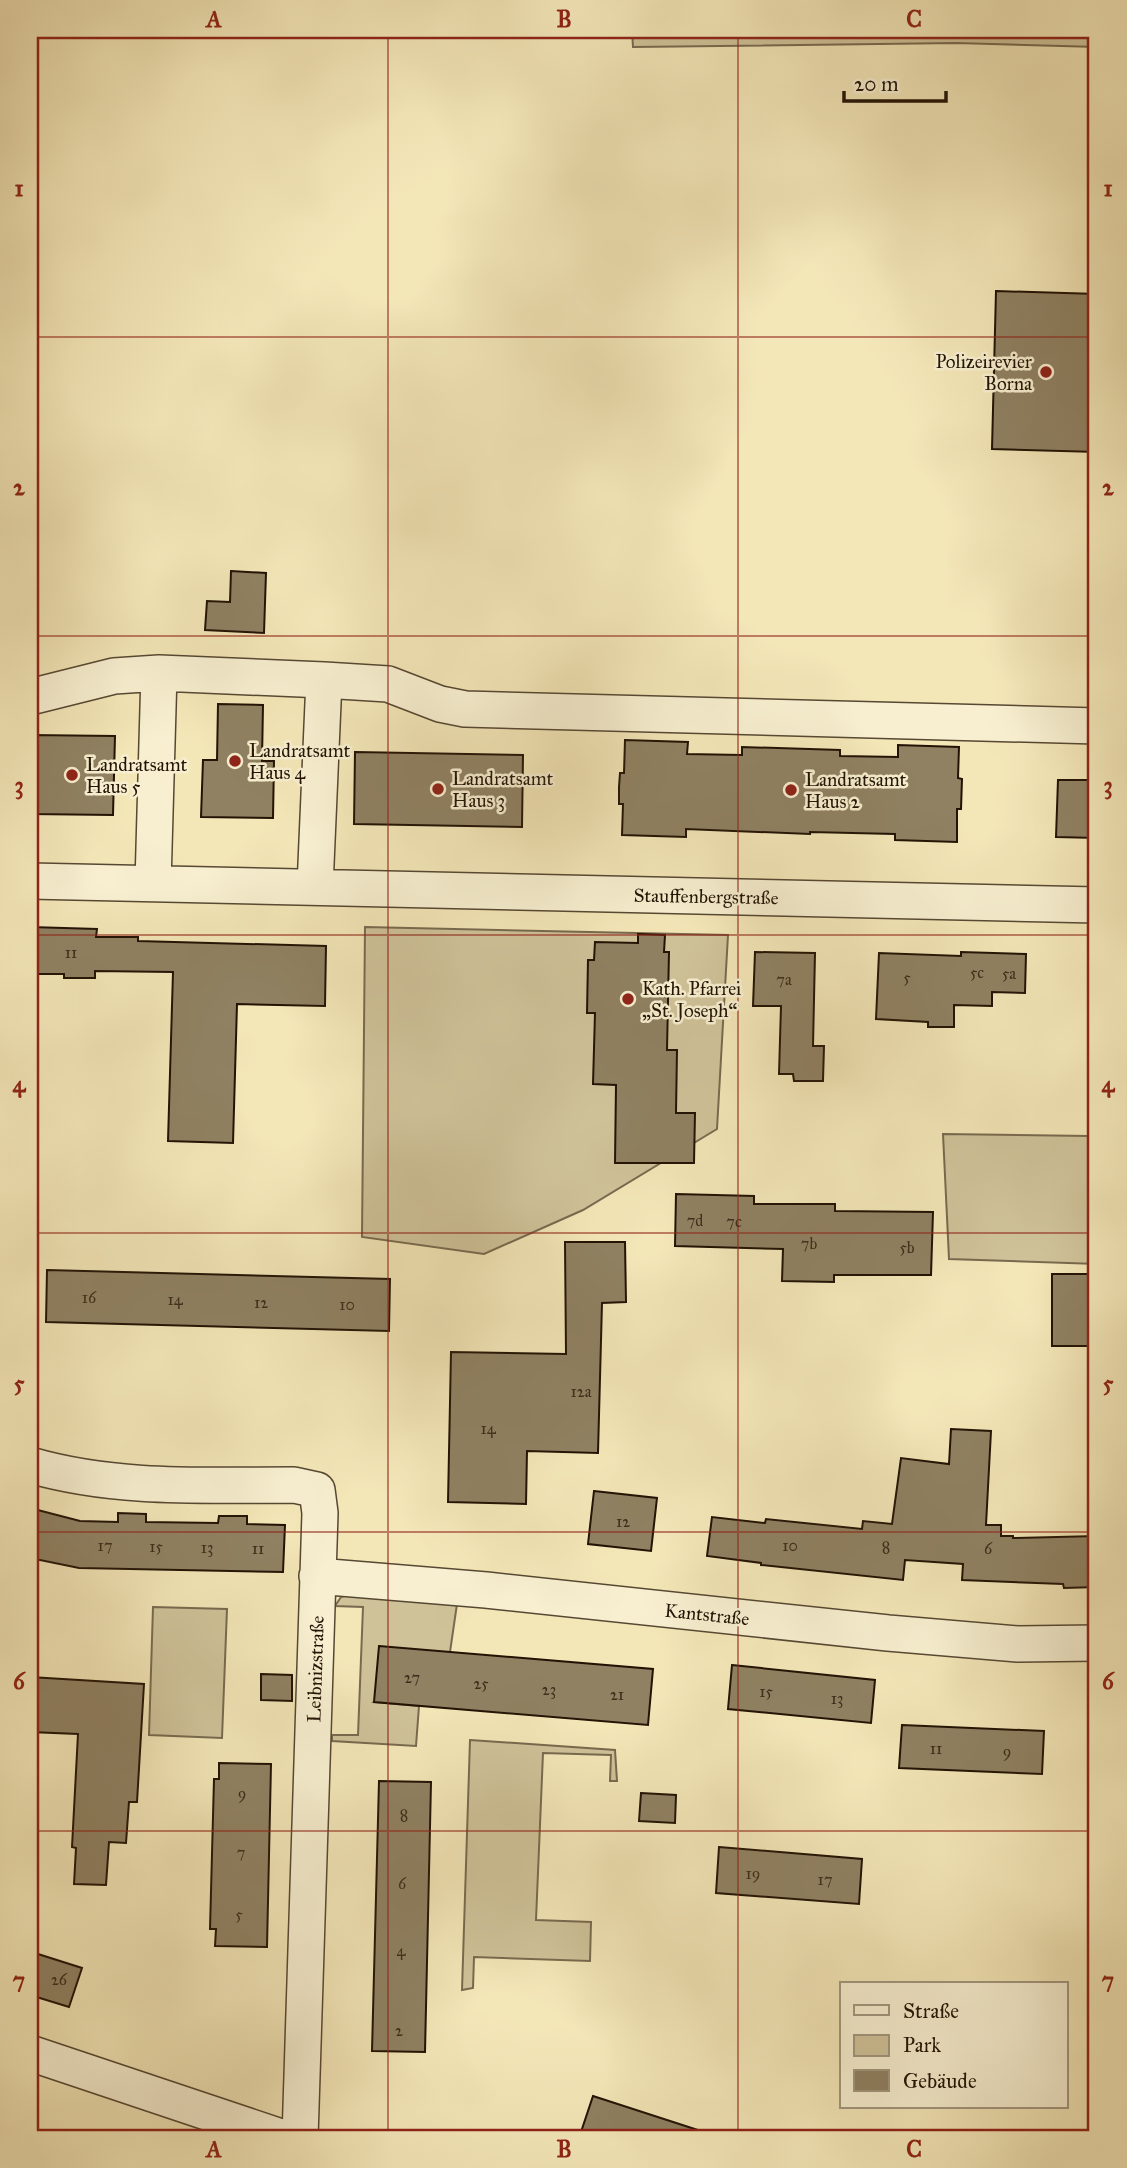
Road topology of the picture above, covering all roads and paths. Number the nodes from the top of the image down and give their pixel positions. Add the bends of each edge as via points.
1 (159, 673) junction
2 (324, 680) junction
3 (30, 697) edge
4 (1097, 726) edge
5 (30, 881) edge
6 (153, 883) junction
7 (315, 887) junction
8 (1097, 905) edge
9 (30, 1465) edge
10 (317, 1576) junction
11 (1097, 1643) edge
12 (30, 2053) edge
13 (284, 2138) edge
14 (300, 2138) edge

1 - 2 street
1 - 3 street via 114,676
1 - 6 street
2 - 4 street via 388,684 465,709
2 - 7 street
5 - 6 street, Stauffenbergstraße
6 - 7 street, Stauffenbergstraße
7 - 8 street, Stauffenbergstraße
9 - 10 street, Leibnizstraße via 105,1481 294,1485 317,1490
10 - 11 street, Kantstraße via 888,1633 1018,1644
10 - 14 street, Leibnizstraße
12 - 13 street

